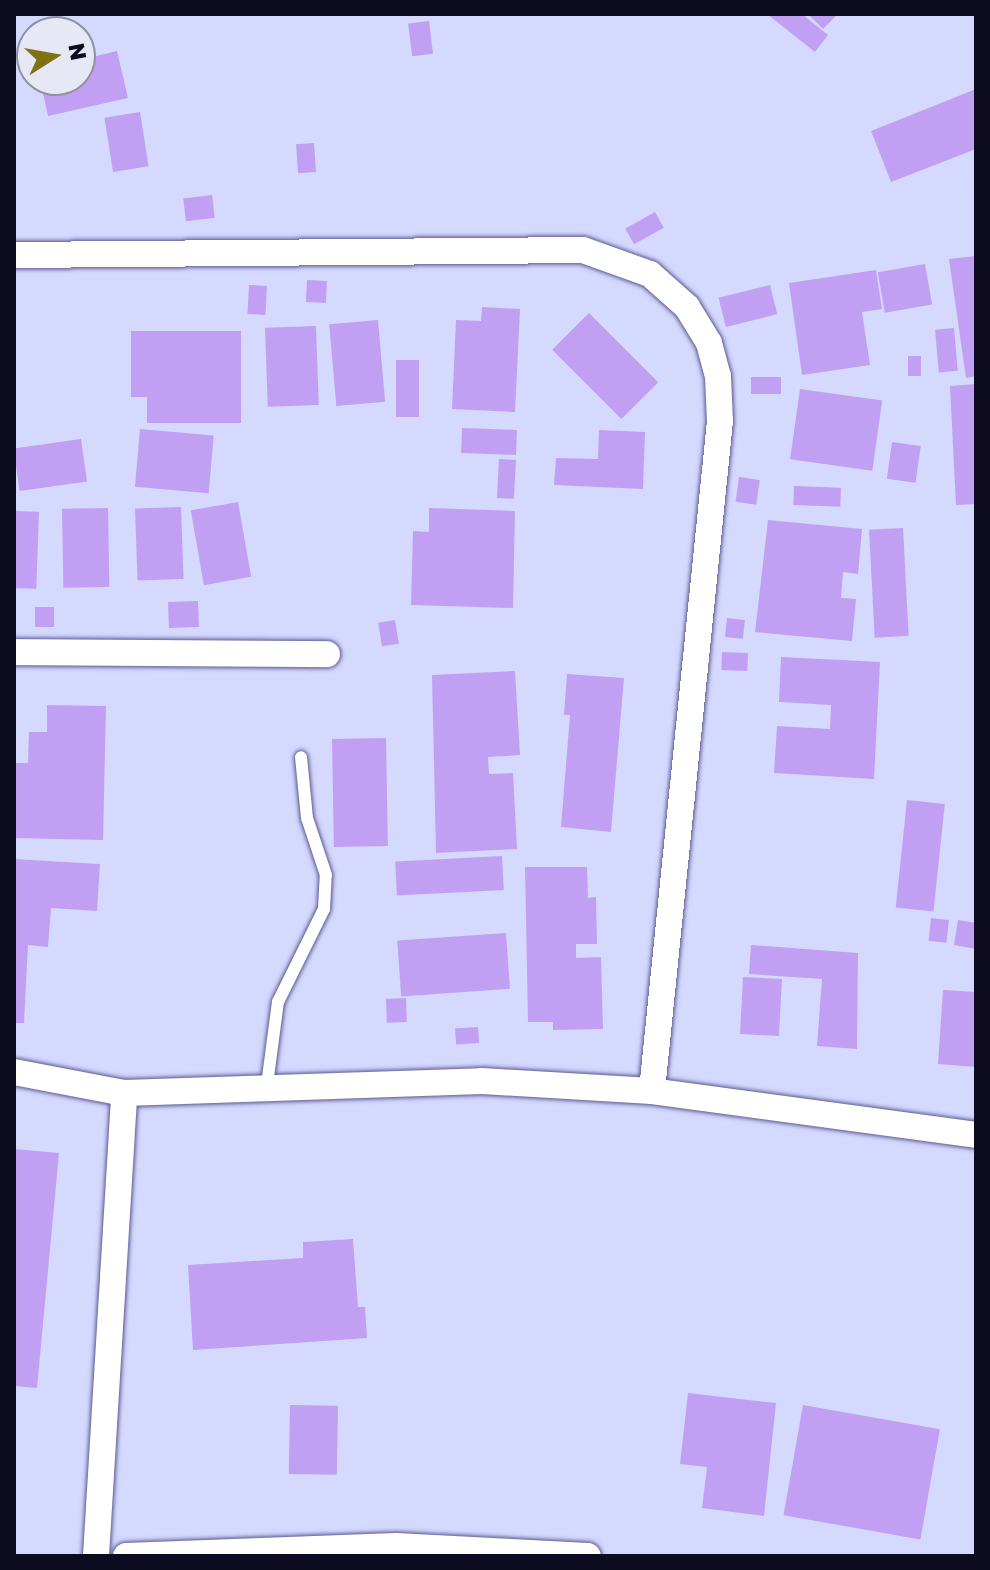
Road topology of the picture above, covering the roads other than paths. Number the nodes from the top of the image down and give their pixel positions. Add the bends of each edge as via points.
1 (14, 255) edge
2 (14, 652) edge
3 (327, 654) dead end
4 (301, 757) dead end
5 (14, 1072) edge
6 (267, 1085) junction
7 (652, 1091) junction
8 (124, 1093) junction
9 (976, 1135) edge
10 (198, 1555) edge
11 (96, 1556) edge
12 (126, 1556) edge
13 (588, 1556) edge

1 - 7 street via 583,250 650,274 687,307 709,343 718,376 720,421
2 - 3 street
4 - 6 lane via 307,818 326,875 324,909 278,1002
5 - 8 street
6 - 7 street via 482,1081
6 - 8 street
7 - 9 street
8 - 11 street
10 - 12 street
10 - 13 street via 396,1546

